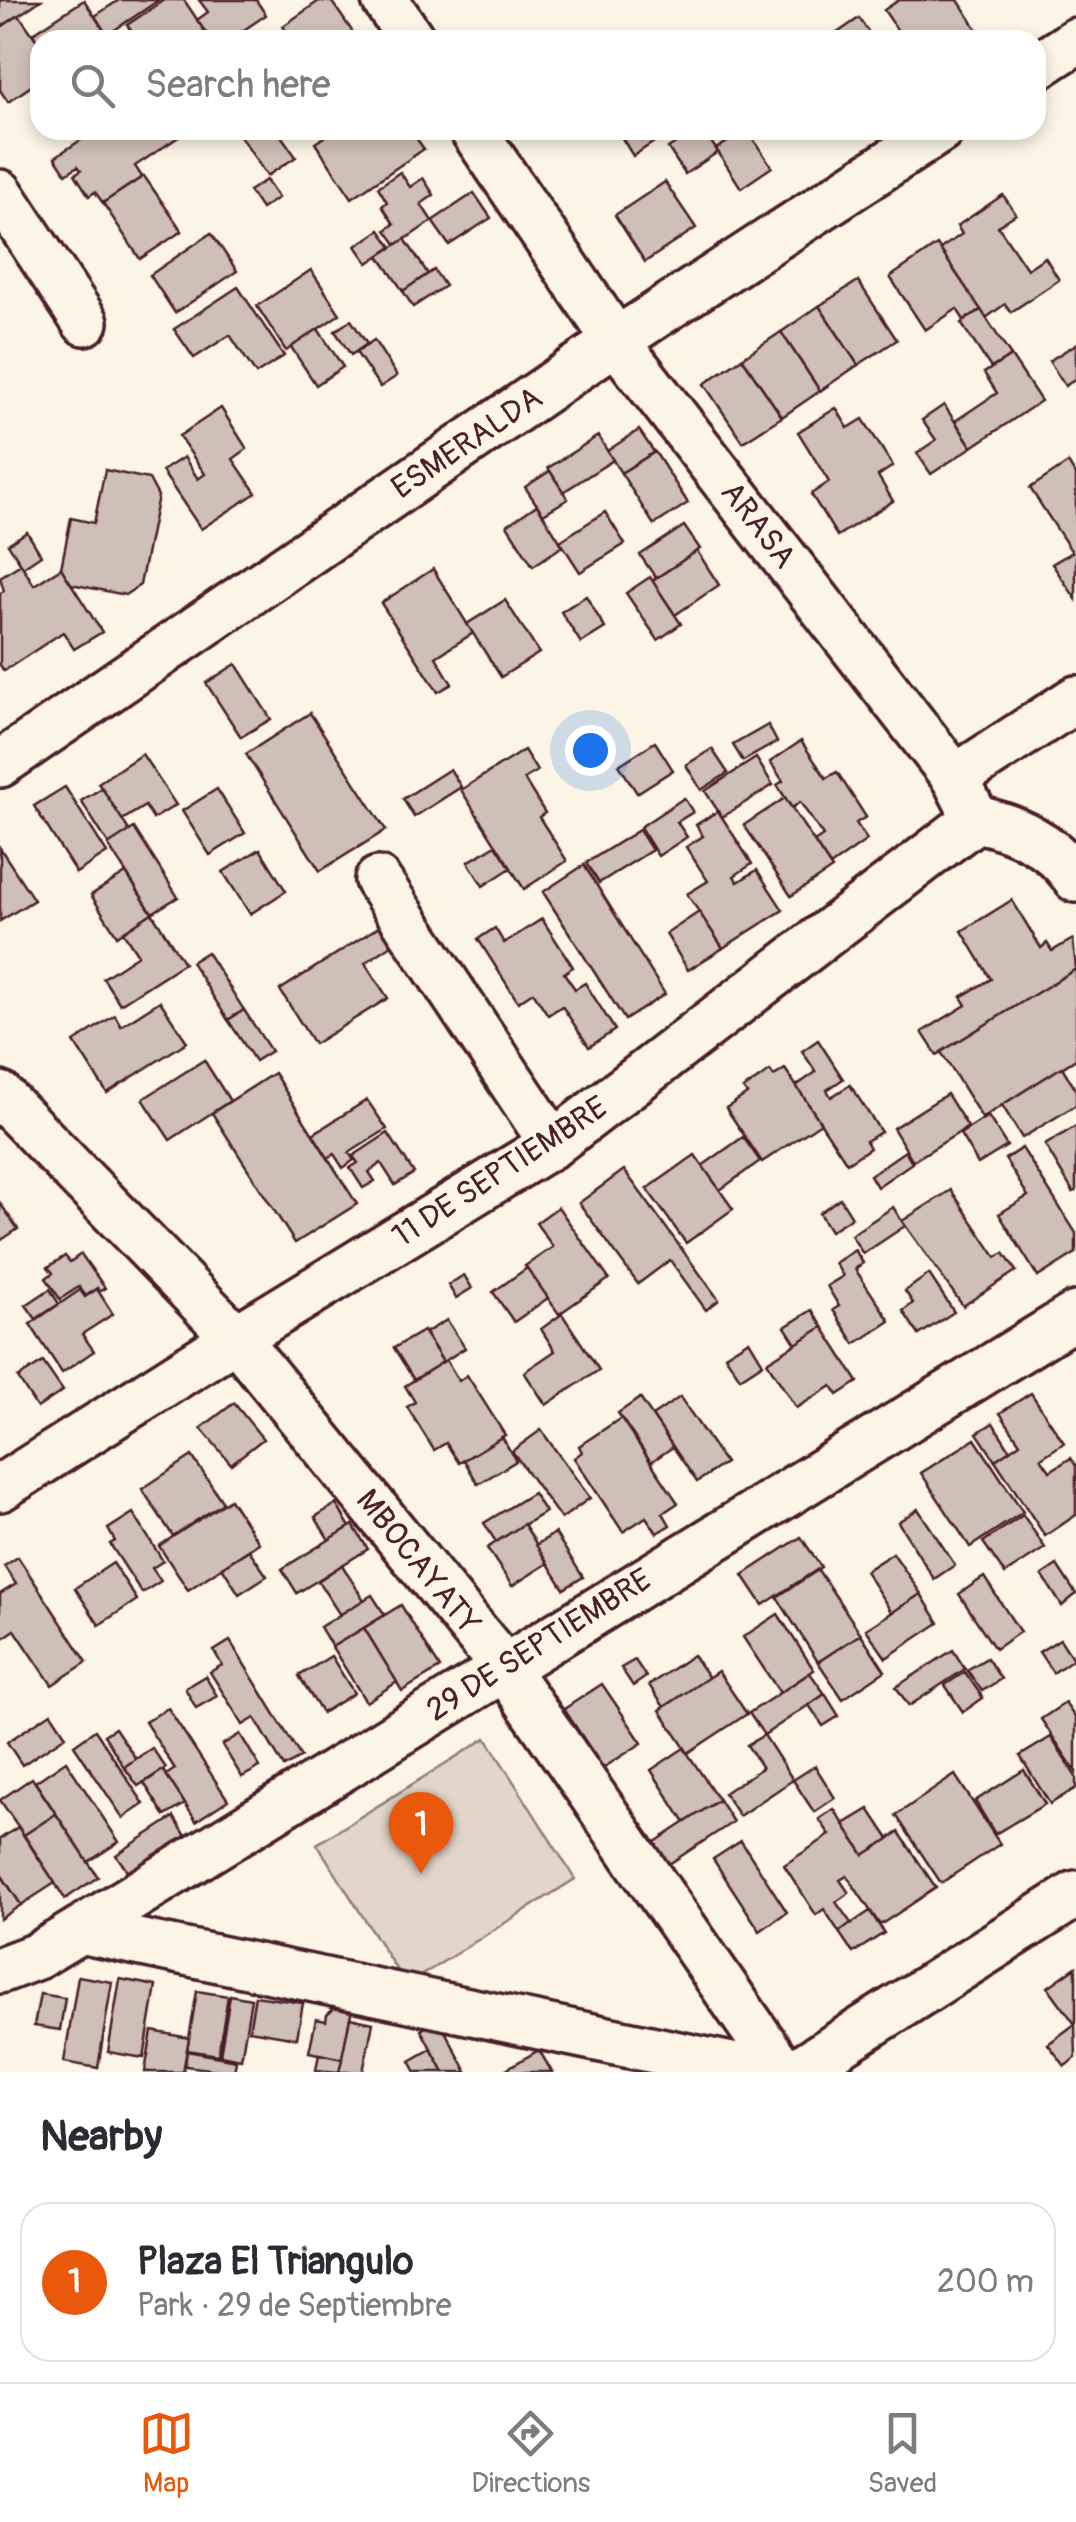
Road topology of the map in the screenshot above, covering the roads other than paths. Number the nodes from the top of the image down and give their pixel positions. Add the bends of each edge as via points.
1 (386, 0) edge
2 (406, 30) edge
3 (1076, 41) edge
4 (1046, 60) edge
5 (480, 140) edge
6 (925, 140) edge
7 (0, 193) edge
8 (85, 322) dead end
9 (616, 341) junction
10 (1076, 699) edge
11 (0, 764) edge
12 (955, 778) junction
13 (976, 820) junction
14 (1076, 879) edge
15 (378, 880) dead end
16 (0, 1095) edge
17 (553, 1144) junction
18 (1076, 1316) edge
19 (236, 1338) junction
20 (0, 1488) edge
21 (504, 1667) junction
22 (1076, 1894) edge
23 (80, 1930) junction
24 (0, 1970) edge
25 (760, 2072) edge
26 (783, 2072) edge
27 (796, 2072) edge

1 - 2 street
3 - 4 street
5 - 9 street, ARASA
6 - 9 street, ESMERALDA
7 - 8 street
9 - 11 street, ESMERALDA
9 - 12 street, ARASA
10 - 12 street
12 - 13 street, ARASA
13 - 14 street via 1032,839
13 - 17 street, 11 DE SEPTIEMBRE
15 - 17 street
16 - 19 street, MBOCAYATY
17 - 19 street, 11 DE SEPTIEMBRE
18 - 21 street, 29 DE SEPTIEMBRE
19 - 20 street, 11 DE SEPTIEMBRE
19 - 21 street, MBOCAYATY
21 - 23 street, 29 DE SEPTIEMBRE
21 - 26 street, MBOCAYATY
22 - 27 street
23 - 24 street, 29 DE SEPTIEMBRE
23 - 25 street

